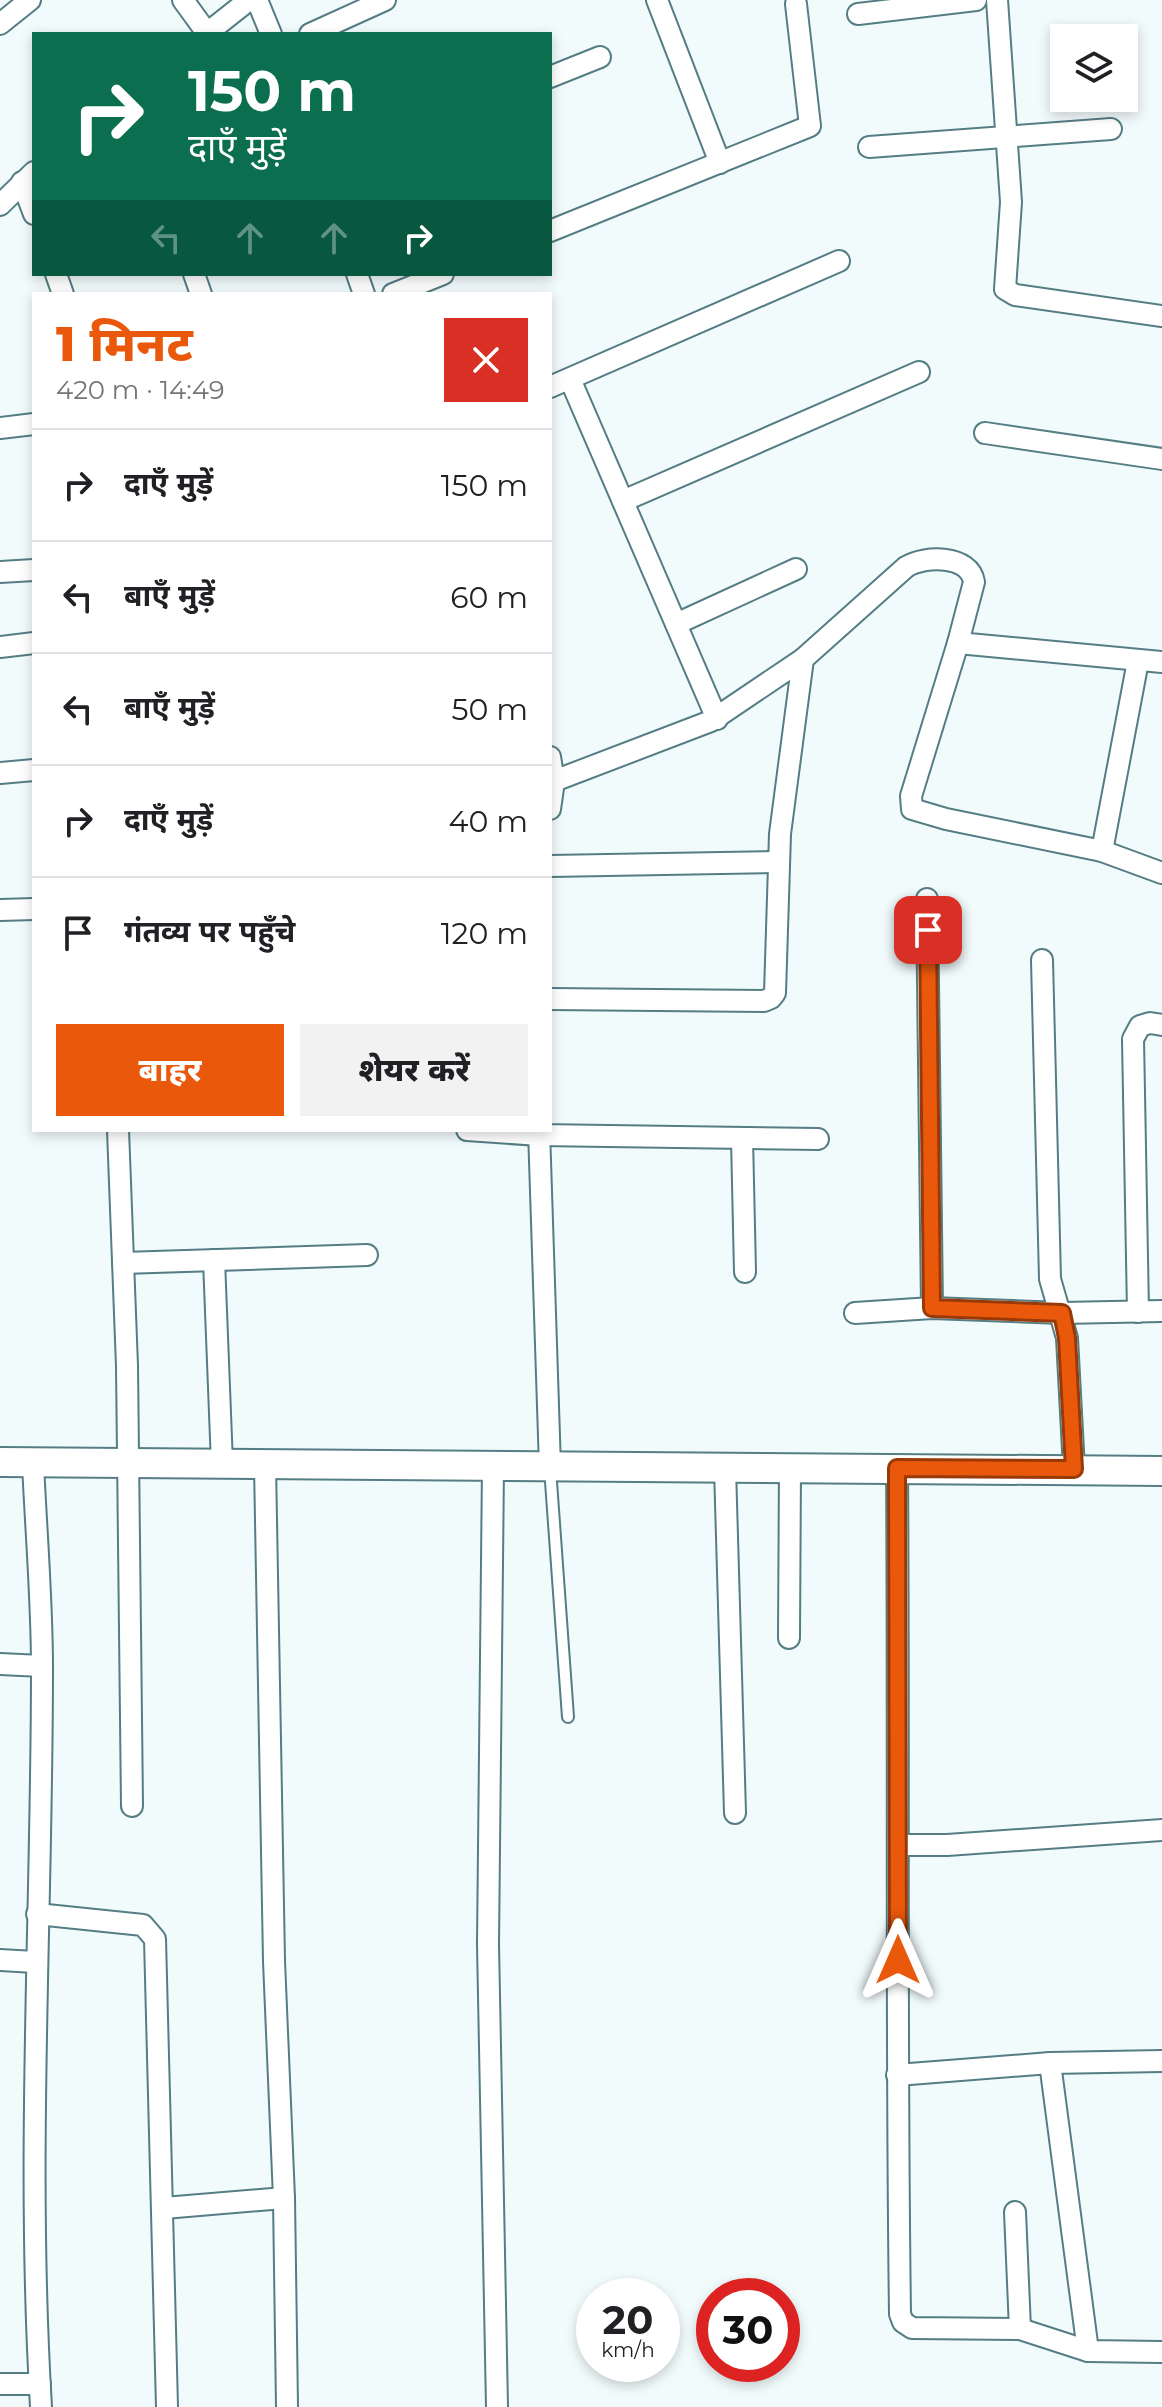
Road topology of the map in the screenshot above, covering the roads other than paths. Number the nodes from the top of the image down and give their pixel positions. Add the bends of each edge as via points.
1 (30, 0) edge
2 (183, 0) edge
3 (249, 0) edge
4 (257, 0) edge
5 (385, 0) edge
6 (657, 0) edge
7 (976, 0) edge
8 (997, 0) edge
9 (796, 4) dead end
10 (858, 14) dead end
11 (0, 24) edge
12 (205, 32) edge
13 (207, 32) edge
14 (270, 32) edge
15 (314, 32) edge
16 (600, 57) dead end
17 (552, 76) edge
18 (1111, 129) dead end
19 (1007, 135) junction
20 (869, 147) dead end
21 (720, 163) junction
22 (28, 177) edge
23 (32, 202) edge
24 (0, 205) edge
25 (552, 230) edge
26 (839, 261) dead end
27 (438, 276) edge
28 (398, 292) edge
29 (1162, 316) edge
30 (919, 372) dead end
31 (570, 379) junction
32 (552, 386) edge
33 (32, 424) edge
34 (0, 428) edge
35 (985, 433) dead end
36 (1162, 459) edge
37 (623, 501) junction
38 (796, 569) dead end
39 (32, 570) edge
40 (0, 572) edge
41 (676, 624) junction
42 (32, 643) edge
43 (958, 643) junction
44 (0, 647) edge
45 (803, 659) junction
46 (1138, 661) junction
47 (1162, 662) edge
48 (717, 719) junction
49 (552, 769) edge
50 (32, 770) edge
51 (0, 773) edge
52 (554, 781) junction
53 (552, 795) edge
54 (1102, 851) junction
55 (778, 862) junction
56 (552, 866) edge
57 (1162, 873) edge
58 (927, 899) dead end
59 (32, 909) edge
60 (0, 910) edge
61 (1042, 960) dead end
62 (552, 999) edge
63 (1162, 1025) edge
64 (118, 1132) edge
65 (539, 1132) edge
66 (742, 1138) junction
67 (818, 1139) dead end
68 (367, 1255) dead end
69 (214, 1260) junction
70 (123, 1263) junction
71 (745, 1272) dead end
72 (932, 1308) junction
73 (1162, 1311) edge
74 (1138, 1312) junction
75 (855, 1313) dead end
76 (1062, 1313) junction
77 (0, 1462) edge
78 (129, 1462) junction
79 (33, 1463) junction
80 (222, 1464) junction
81 (265, 1465) junction
82 (493, 1467) junction
83 (550, 1467) junction
84 (790, 1467) junction
85 (725, 1468) junction
86 (897, 1468) junction
87 (1074, 1469) junction
88 (1162, 1471) edge
89 (789, 1638) dead end
90 (0, 1664) edge
91 (42, 1666) junction
92 (568, 1717) dead end
93 (132, 1806) dead end
94 (735, 1813) dead end
95 (1162, 1830) edge
96 (898, 1845) junction
97 (37, 1914) junction
98 (0, 1960) edge
99 (35, 1962) junction
100 (1162, 2061) edge
101 (1050, 2063) junction
102 (897, 2075) junction
103 (284, 2198) junction
104 (164, 2208) junction
105 (1015, 2212) dead end
106 (1020, 2329) junction
107 (1088, 2351) junction
108 (1162, 2352) edge
109 (0, 2384) edge
110 (40, 2384) junction
111 (41, 2407) edge
112 (167, 2407) edge
113 (287, 2407) edge
114 (497, 2407) edge

1 - 11 street
2 - 12 street
3 - 13 street
4 - 14 street
5 - 15 street
6 - 21 street
7 - 10 street
8 - 19 street
9 - 21 street via 810,126
16 - 17 street
18 - 19 street
19 - 20 street
19 - 29 street via 1011,202 1005,289 1015,295
21 - 25 street
22 - 23 street
22 - 24 street
26 - 31 street
27 - 28 street
30 - 37 street
31 - 32 street
31 - 37 street
33 - 34 street
35 - 36 street
37 - 41 street
38 - 41 street
39 - 40 street
41 - 48 street
42 - 44 street
43 - 45 street via 972,573 958,563 926,559 906,567
43 - 46 street
43 - 54 street via 911,796 912,809
45 - 48 street
45 - 55 street
46 - 47 street
46 - 54 street
48 - 52 street
49 - 52 street
50 - 51 street
52 - 53 street
54 - 57 street
55 - 56 street
55 - 62 street via 776,986 771,998
58 - 72 street
59 - 60 street
61 - 76 street via 1050,1279
63 - 74 street via 1140,1026 1133,1039
64 - 70 street
65 - 66 street
65 - 83 street
66 - 67 street
66 - 71 street
68 - 69 street
69 - 70 street
69 - 80 street
70 - 78 street
72 - 75 street
72 - 76 street
73 - 74 street
74 - 76 street
76 - 87 street
77 - 79 main road
78 - 79 main road
78 - 80 main road
78 - 93 street
79 - 91 street
80 - 81 main road
81 - 82 main road
81 - 103 street
82 - 83 main road
82 - 114 street via 488,1944
83 - 85 main road
83 - 92 lane
84 - 85 main road
84 - 86 main road
84 - 89 street
85 - 94 street
86 - 87 main road
86 - 96 street
87 - 88 main road
90 - 91 street
91 - 97 street
95 - 96 street
96 - 102 street
97 - 99 street
97 - 104 street via 143,1925 155,1939
98 - 99 street
99 - 110 street
100 - 101 street
101 - 102 street
101 - 107 street
102 - 106 street via 903,2322 912,2328
103 - 104 street
103 - 113 street
104 - 112 street
105 - 106 street
106 - 107 street
107 - 108 street
109 - 110 street
110 - 111 street

